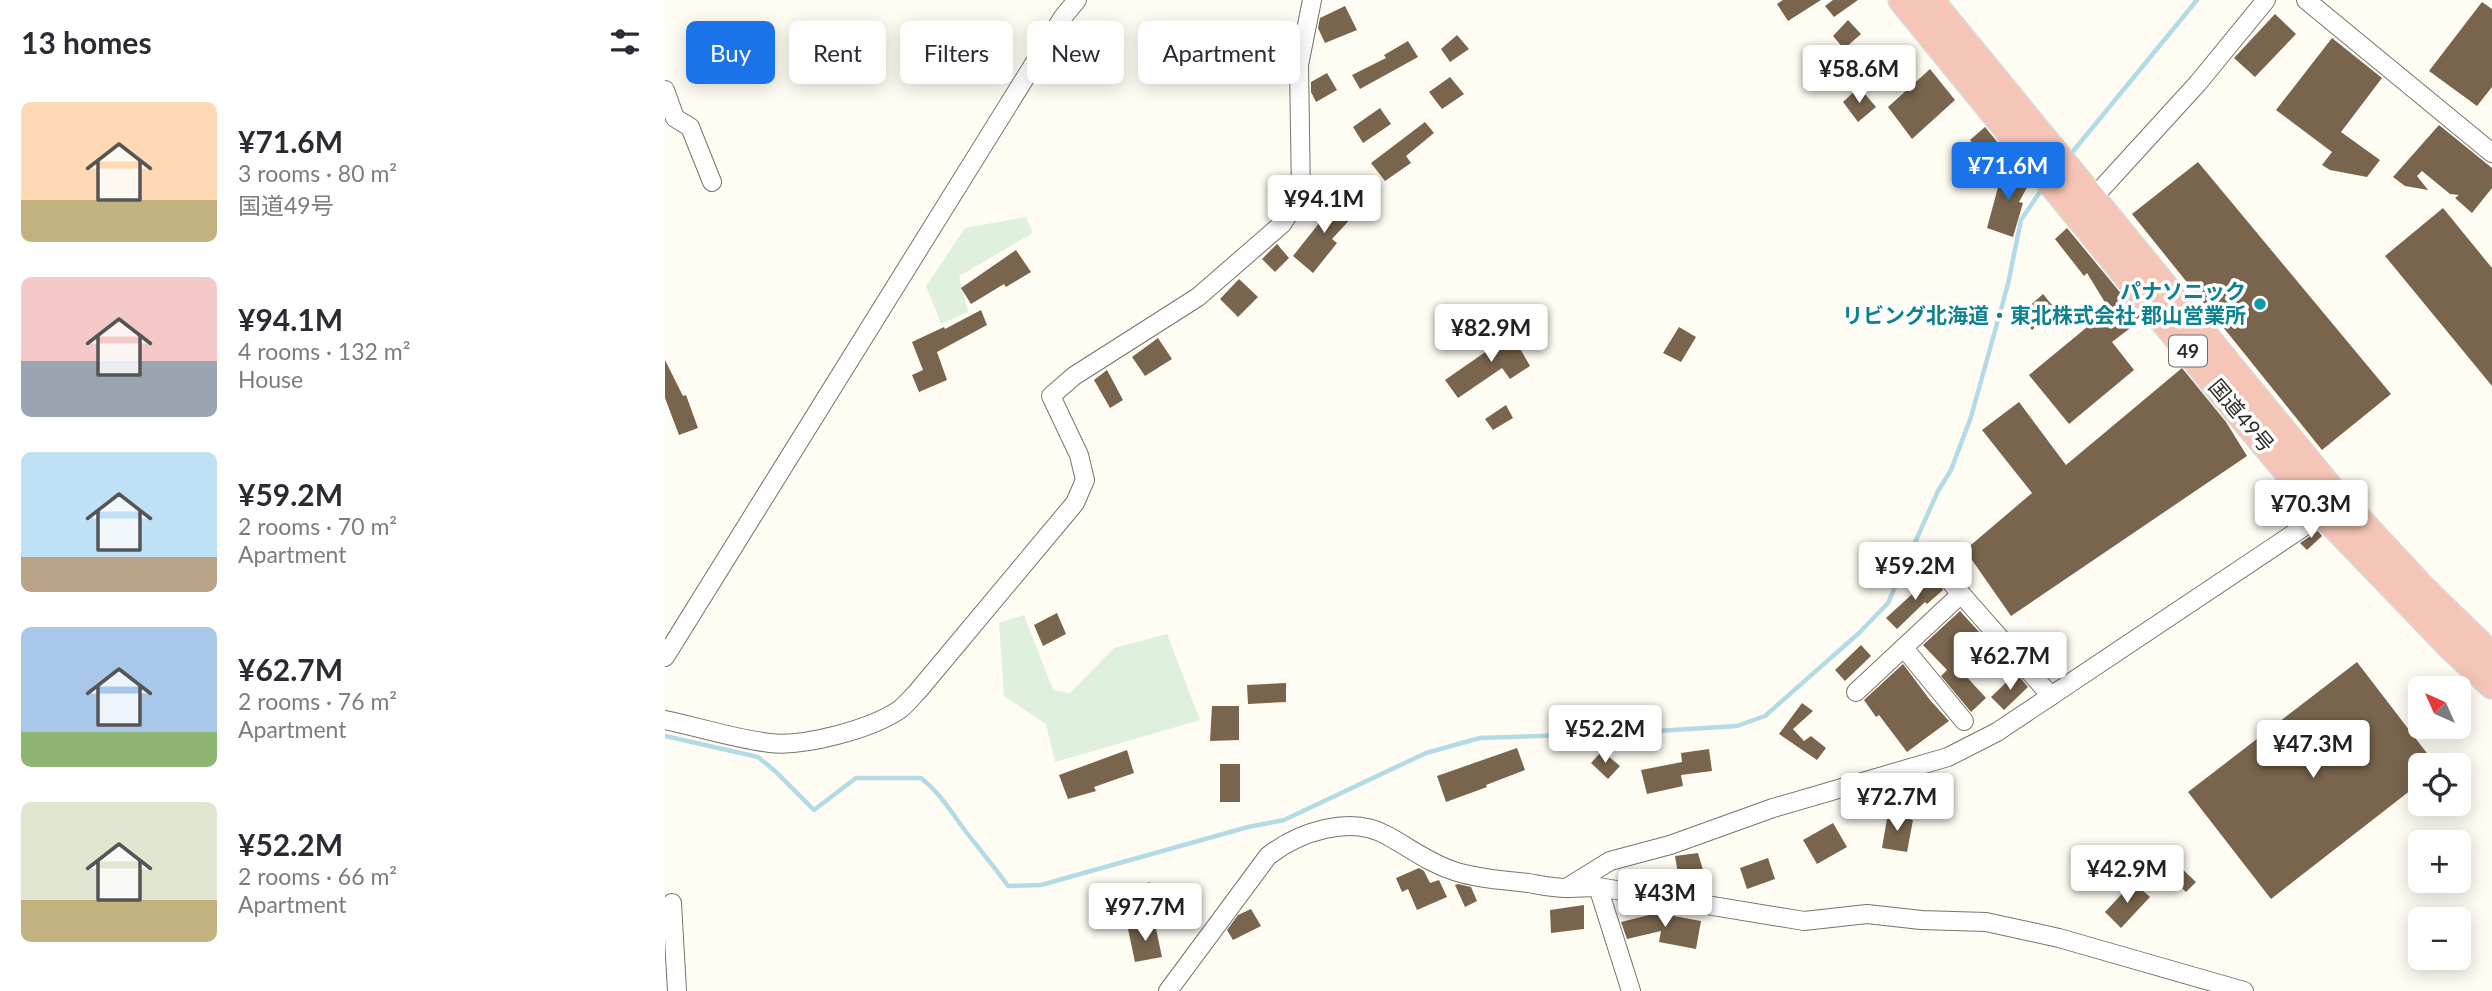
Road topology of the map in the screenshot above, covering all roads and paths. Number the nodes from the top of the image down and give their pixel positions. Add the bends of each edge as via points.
1 (1077, 0) edge
2 (1312, 0) edge
3 (1902, 0) edge
4 (1930, 0) edge
5 (2266, 0) edge
6 (2306, 0) edge
7 (665, 90) edge
8 (2492, 153) edge
9 (712, 182) dead end
10 (2093, 198) junction
11 (2323, 514) junction
12 (1947, 578) dead end
13 (1961, 594) junction
14 (1904, 648) junction
15 (2492, 656) edge
16 (665, 657) edge
17 (2492, 685) edge
18 (1856, 692) dead end
19 (2051, 696) junction
20 (665, 720) edge
21 (1964, 721) dead end
22 (1598, 887) junction
23 (1565, 888) junction
24 (672, 902) dead end
25 (677, 991) edge
26 (1168, 991) edge
27 (1630, 991) edge
28 (2244, 991) edge

1 - 16 street via 1062,17
2 - 20 street via 1300,65 1301,195 1282,224 1198,297 1074,376 1051,396 1079,455 1085,480 1075,503 918,691 884,719 796,743 771,744
3 - 11 highway, 国道49号 / 49
4 - 10 highway, 国道49号 / 49
5 - 10 street
6 - 8 street
7 - 9 street via 675,118 690,127
10 - 15 highway, 国道49号 / 49 via 2333,492
11 - 17 highway, 国道49号 / 49
11 - 19 street
12 - 13 street
13 - 14 street
13 - 19 street
14 - 18 street
14 - 21 street
19 - 23 street via 1948,757 1610,861
22 - 23 street
22 - 27 street
22 - 28 street via 1804,920 1867,914 1986,922
23 - 26 street via 1455,872 1386,834 1319,828 1285,842 1268,856
24 - 25 street

